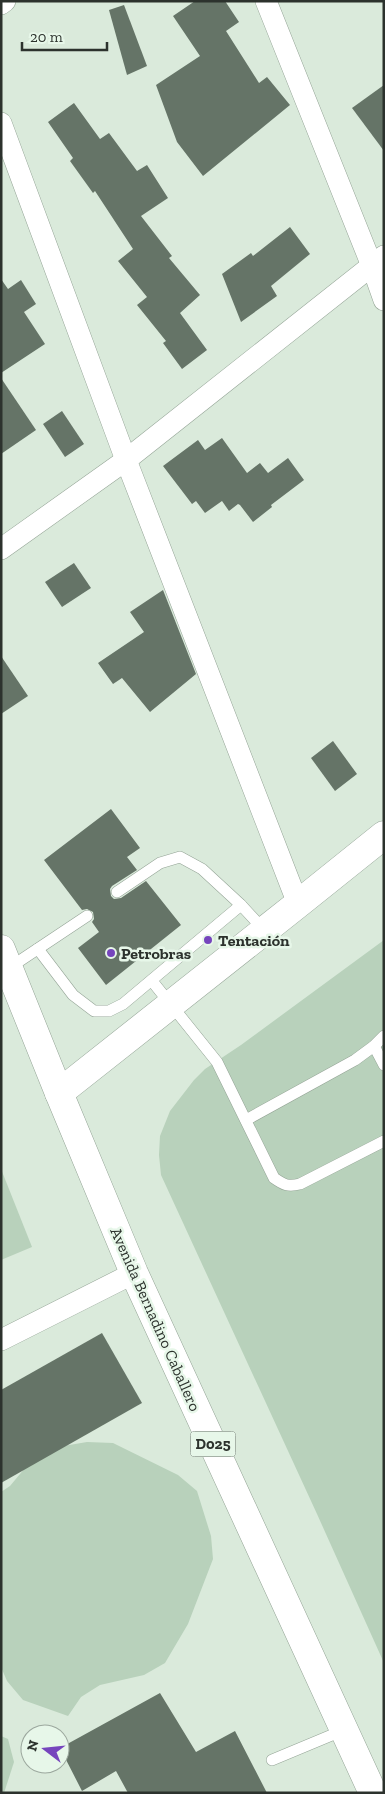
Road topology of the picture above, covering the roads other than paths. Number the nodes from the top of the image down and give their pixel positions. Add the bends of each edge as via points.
1 (5, 1) edge
2 (266, 1) edge
3 (1, 4) edge
4 (1, 122) edge
5 (378, 261) edge
6 (384, 300) edge
7 (126, 460) junction
8 (1, 549) edge
9 (384, 834) edge
10 (117, 892) dead end
11 (298, 904) junction
12 (241, 905) junction
13 (87, 916) dead end
14 (264, 931) junction
15 (38, 949) junction
16 (5, 959) edge
17 (152, 981) junction
18 (170, 1004) junction
19 (384, 1036) edge
20 (374, 1046) junction
21 (384, 1065) edge
22 (59, 1093) junction
23 (246, 1120) junction
24 (384, 1141) edge
25 (134, 1273) junction
26 (1, 1340) edge
27 (344, 1730) junction
28 (272, 1760) dead end
29 (373, 1793) edge

1 - 3 street
2 - 5 street
4 - 7 street
5 - 6 street
5 - 7 street
7 - 8 street
7 - 11 street
9 - 11 main road
10 - 12 lane via 160,864 180,857 202,869
11 - 14 main road
12 - 14 lane
12 - 17 lane
13 - 15 lane
14 - 18 main road
15 - 16 lane
15 - 17 lane via 73,994 94,1012 123,1004
16 - 22 main road, Avenida Bernadino Caballero
17 - 18 lane
18 - 22 main road
18 - 23 lane via 217,1062
19 - 20 lane
20 - 21 lane
20 - 23 lane via 355,1060
22 - 25 main road, Avenida Bernadino Caballero / D025
23 - 24 lane via 274,1178 283,1185 300,1184
25 - 26 street
25 - 27 main road, Avenida Bernadino Caballero / D025
27 - 28 lane
27 - 29 main road, Avenida Bernadino Caballero / D025

